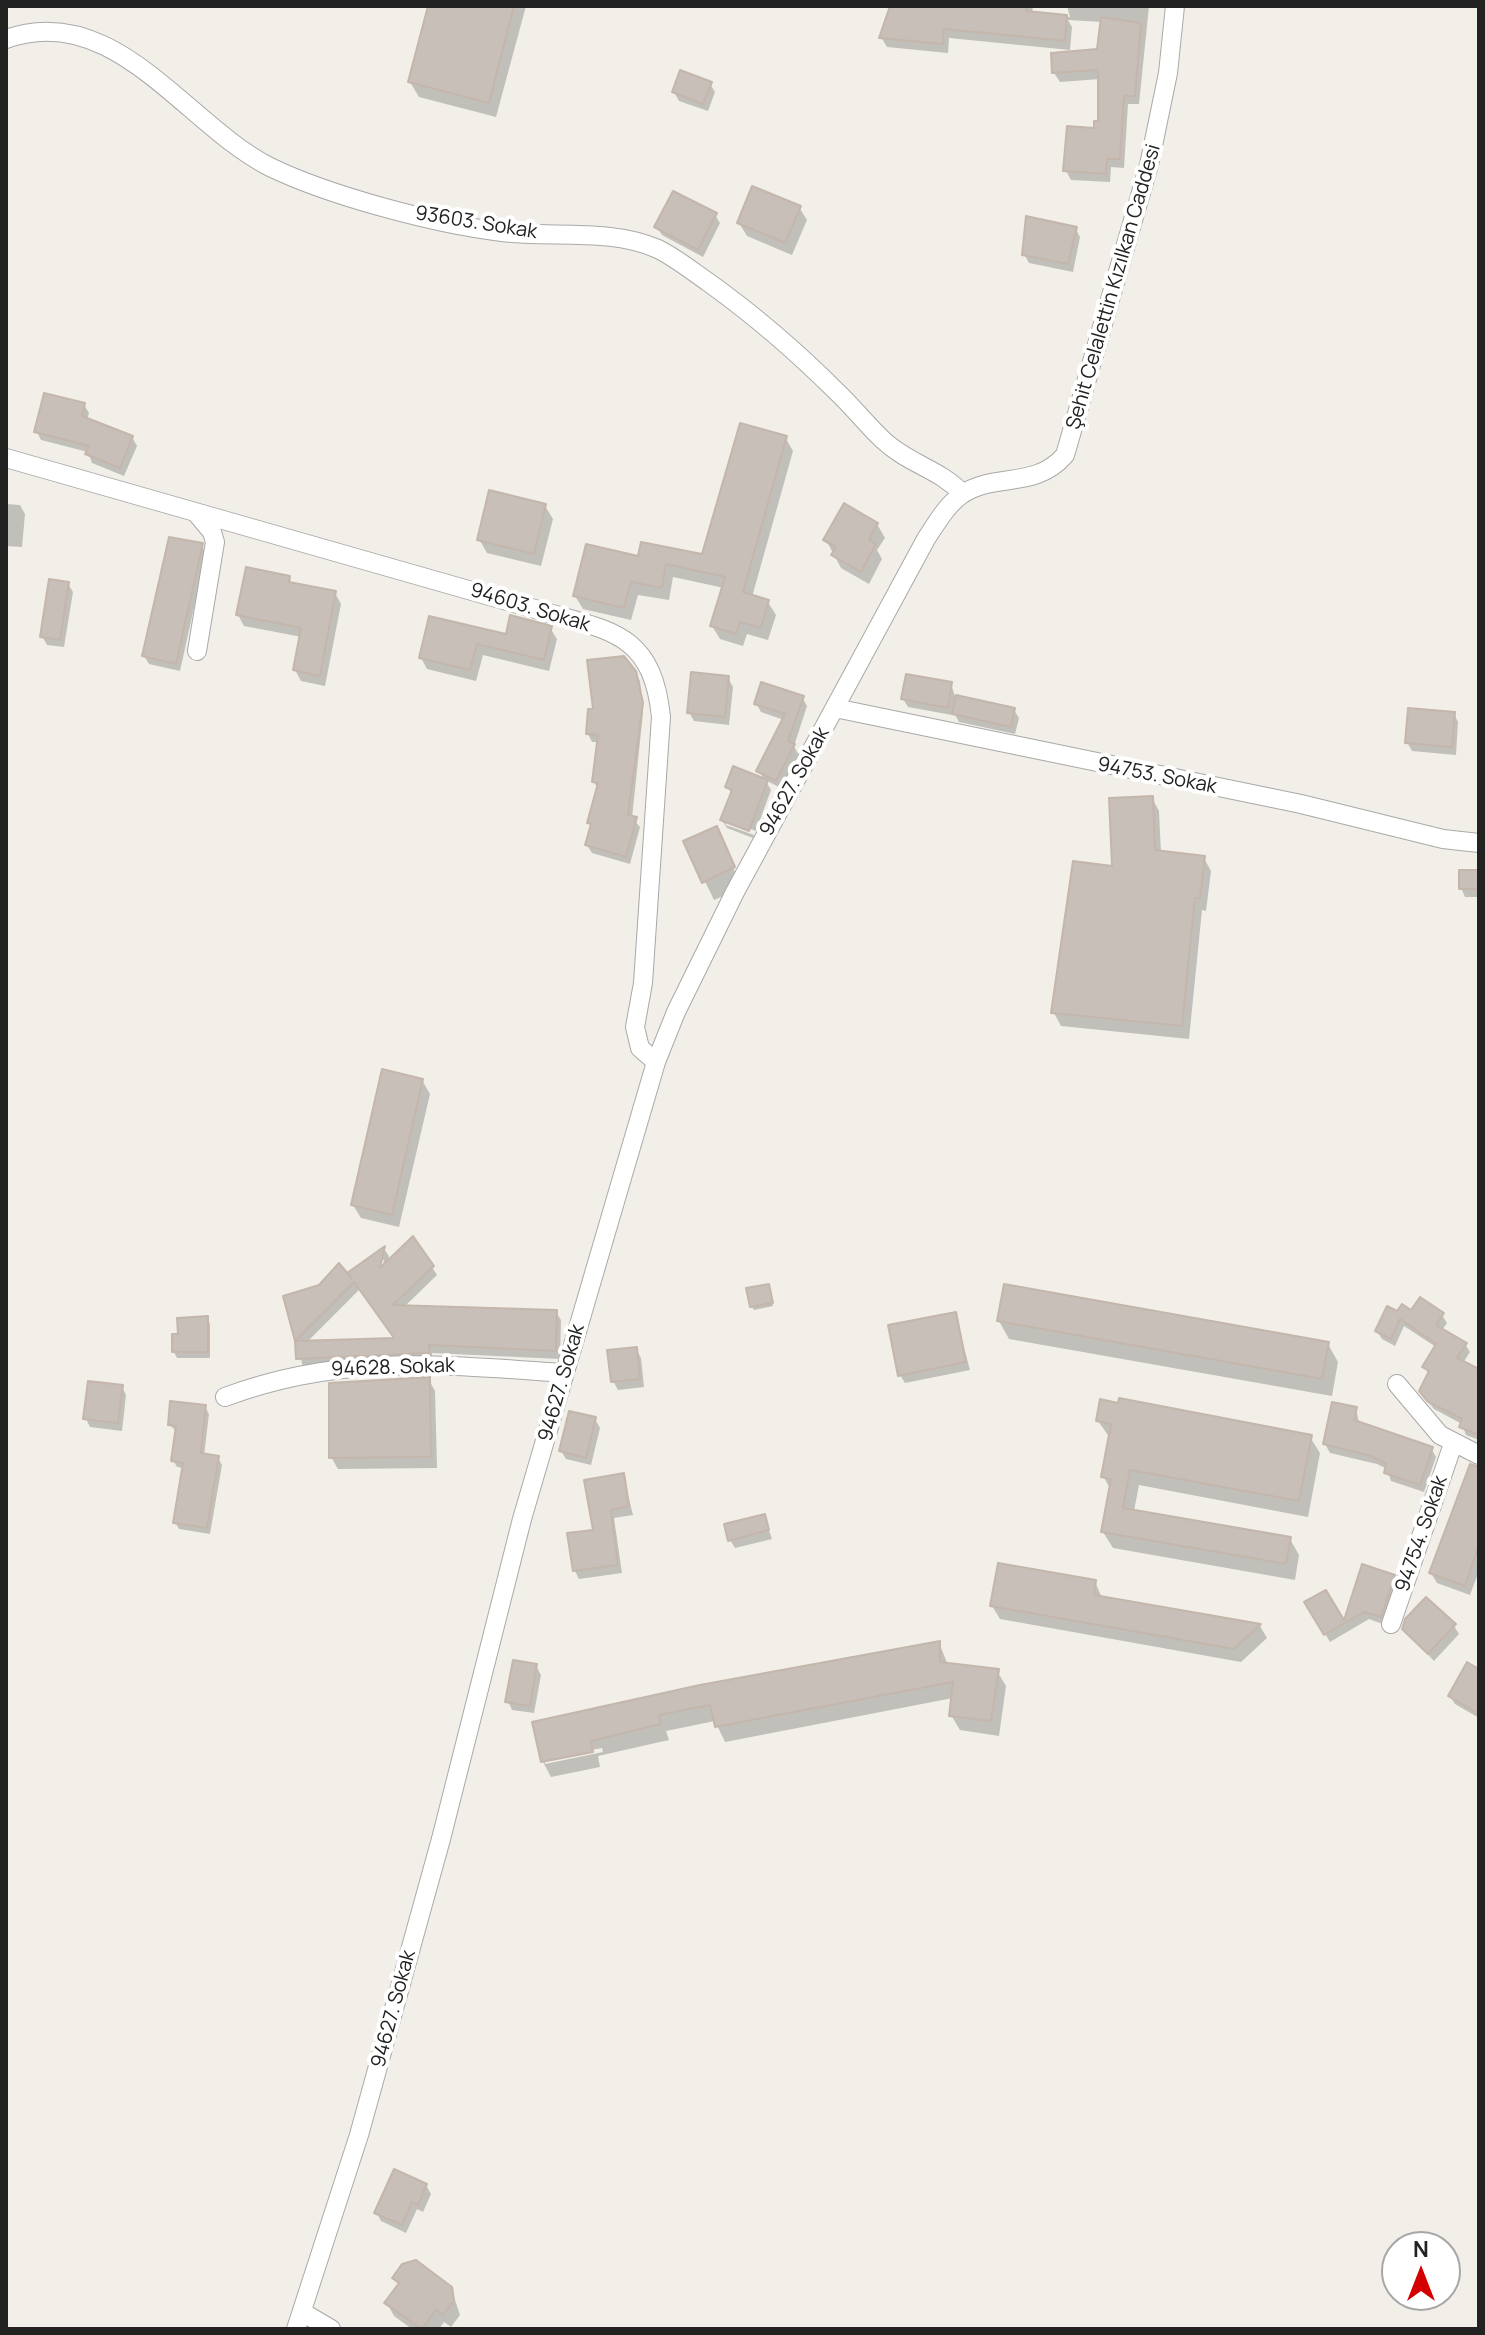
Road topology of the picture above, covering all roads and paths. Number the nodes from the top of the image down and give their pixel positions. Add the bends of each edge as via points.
1 (1175, 6) edge
2 (6, 39) edge
3 (6, 458) edge
4 (962, 493) junction
5 (197, 514) junction
6 (197, 651) dead end
7 (835, 708) junction
8 (1479, 843) edge
9 (656, 1062) junction
10 (565, 1373) junction
11 (1397, 1384) dead end
12 (225, 1397) dead end
13 (1453, 1444) junction
14 (1479, 1455) edge
15 (1391, 1624) dead end
16 (299, 2320) edge
17 (331, 2329) edge

1 - 4 street, Şehit Celalettin Kızılkan Caddesi via 1149,165 1065,455 1054,468 1035,476
2 - 4 street, 93603. Sokak via 34,27 100,32 242,148 297,179 464,225 613,238 659,250 745,308 884,441
3 - 5 street, 94603. Sokak
4 - 7 street, 94627. Sokak via 926,539
5 - 6 street via 215,542
5 - 9 street, 94603. Sokak via 573,620 626,641 647,659 661,717 643,983 635,1027 640,1048
7 - 8 street, 94753. Sokak
7 - 9 street, 94627. Sokak via 735,892
9 - 10 street, 94627. Sokak
10 - 12 street, 94628. Sokak via 454,1365 354,1367 296,1374
10 - 16 street, 94627. Sokak via 364,2120
11 - 13 street
13 - 14 street
13 - 15 street, 94754. Sokak
16 - 17 street

